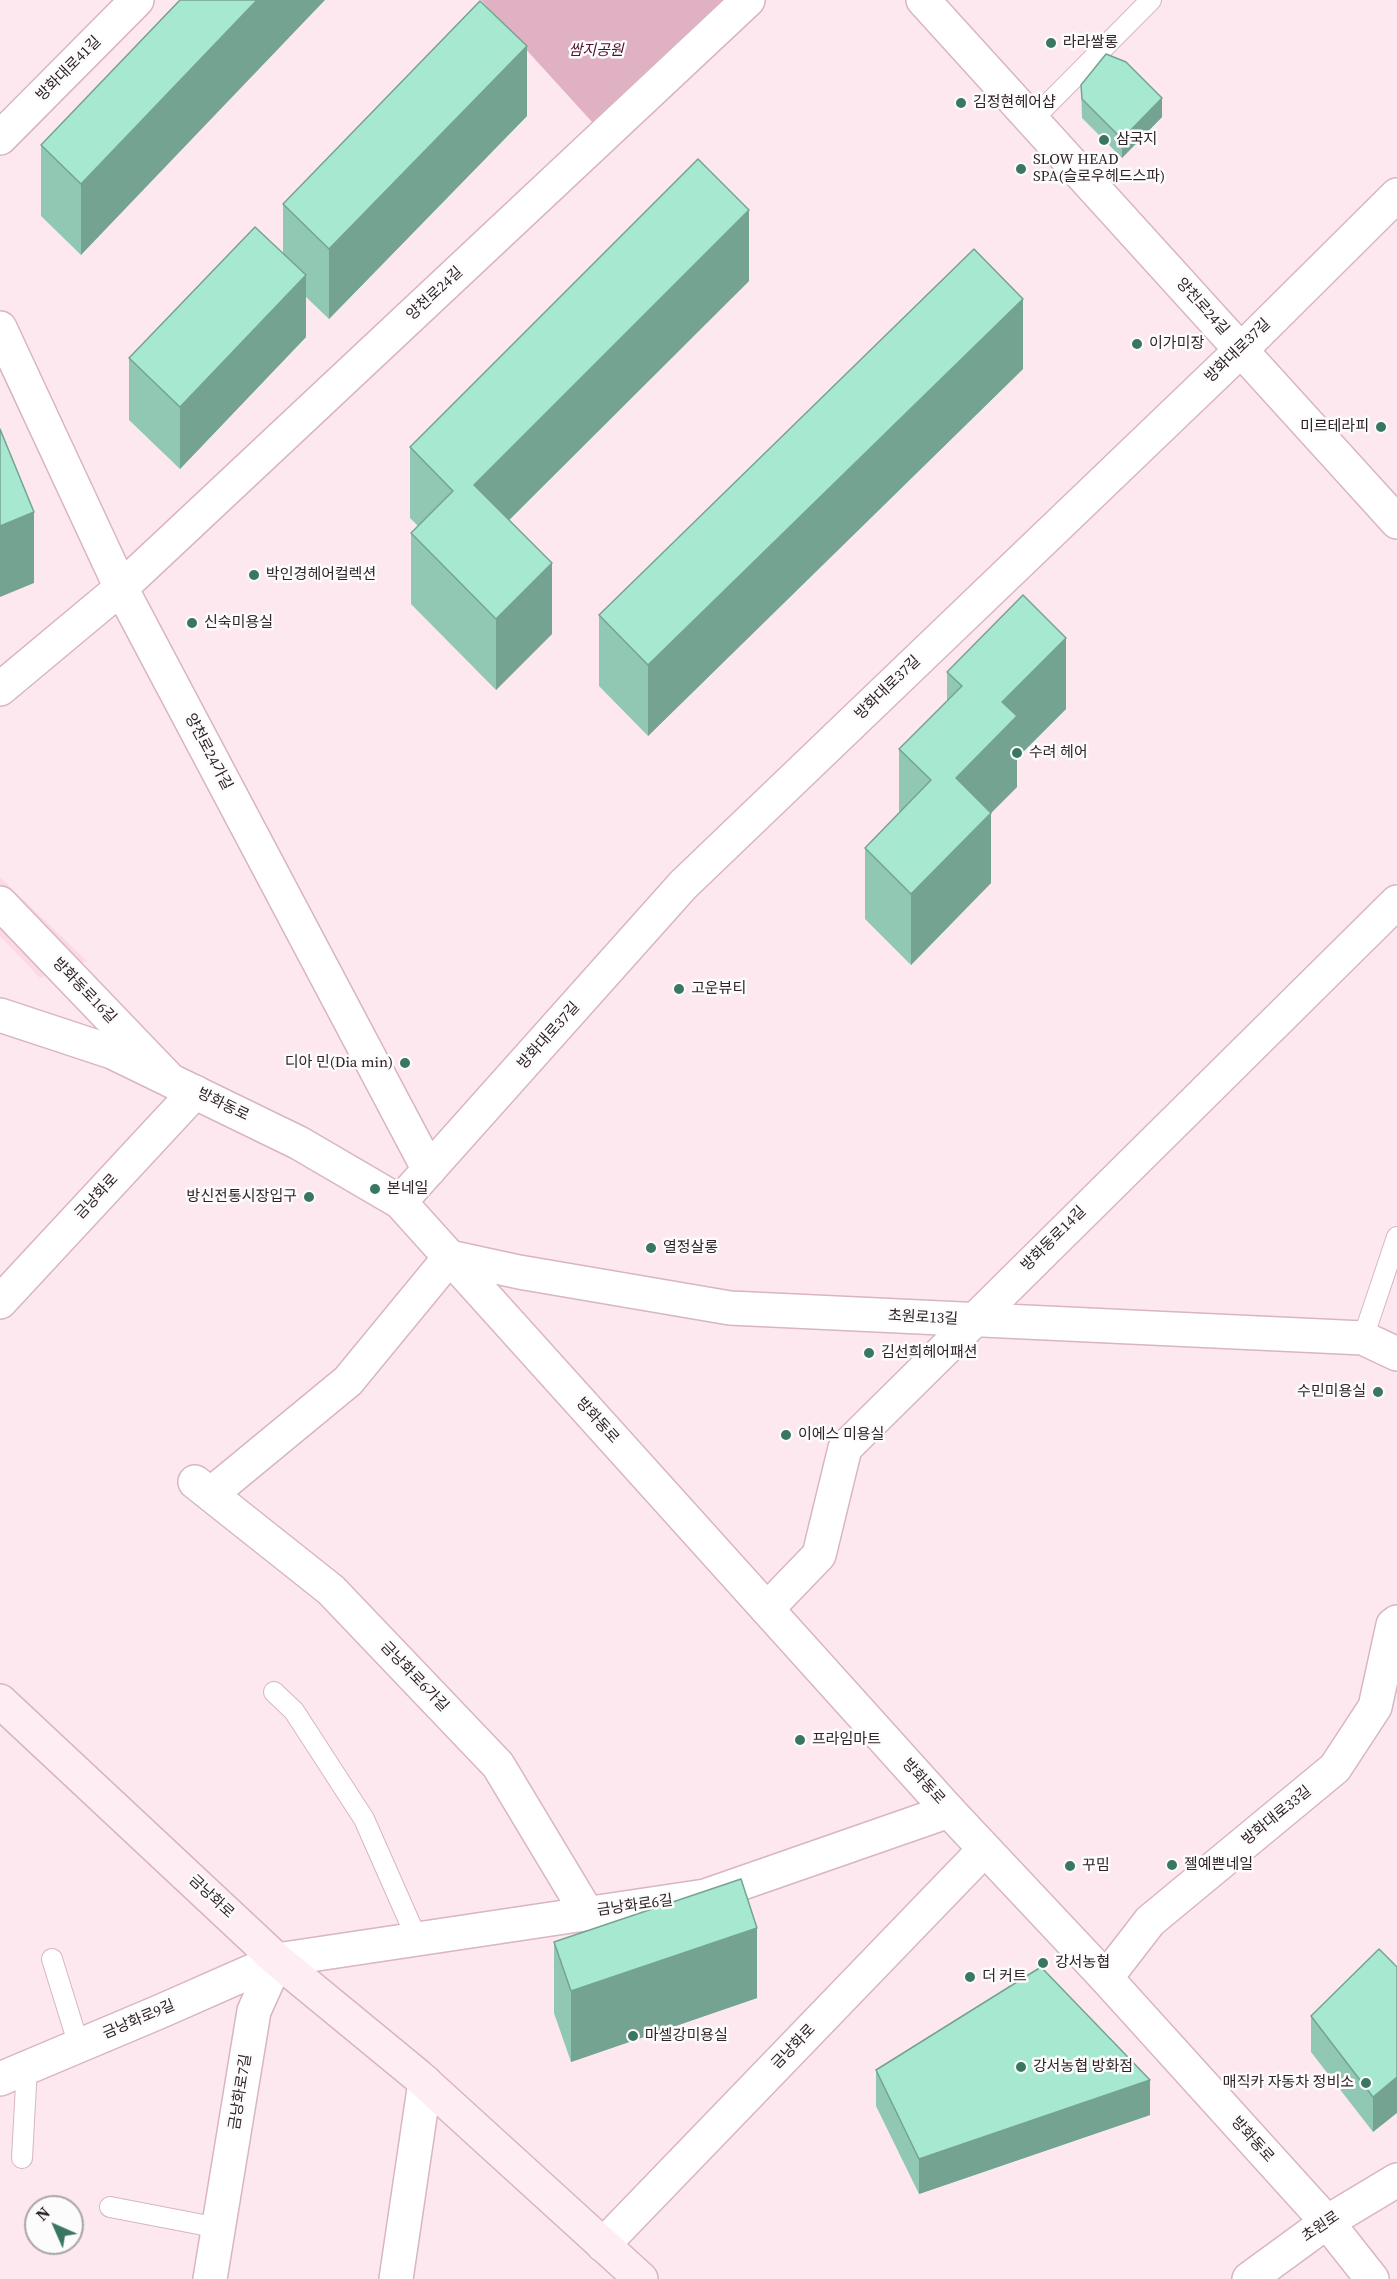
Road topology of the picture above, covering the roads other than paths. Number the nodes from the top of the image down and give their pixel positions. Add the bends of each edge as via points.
1 (137, 0) edge
2 (748, 0) edge
3 (923, 0) edge
4 (1151, 0) edge
5 (1033, 119) junction
6 (0, 138) edge
7 (1397, 195) edge
8 (0, 328) edge
9 (1240, 350) junction
10 (1397, 522) edge
11 (122, 588) junction
12 (0, 689) edge
13 (1397, 902) edge
14 (0, 903) edge
15 (0, 1015) edge
16 (182, 1086) junction
17 (429, 1170) junction
18 (400, 1202) junction
19 (1397, 1237) edge
20 (450, 1257) junction
21 (0, 1302) edge
22 (972, 1321) junction
23 (1363, 1338) junction
24 (1397, 1354) edge
25 (767, 1609) junction
26 (1397, 1622) edge
27 (274, 1692) dead end
28 (1, 1703) edge
29 (949, 1811) junction
30 (984, 1850) junction
31 (587, 1913) junction
32 (417, 1939) junction
33 (52, 1959) dead end
34 (277, 1960) junction
35 (1106, 1978) junction
36 (79, 2046) junction
37 (13, 2073) edge
38 (425, 2082) junction
39 (22, 2158) dead end
40 (1397, 2180) edge
41 (110, 2207) dead end
42 (1327, 2222) junction
43 (219, 2228) junction
44 (619, 2265) edge
45 (210, 2279) edge
46 (396, 2279) edge
47 (1249, 2279) edge
48 (1372, 2279) edge

1 - 6 street, 방화대로41길
2 - 11 street, 양천로24길
3 - 5 street, 양천로24길
4 - 5 lane
5 - 9 street, 양천로24길
7 - 9 street, 방화대로37길
8 - 11 street, 양천로24가길
9 - 10 street, 양천로24길
9 - 17 street, 방화대로37길 via 683,885
11 - 12 street
11 - 17 street, 양천로24가길
13 - 22 street, 방화동로14길
14 - 16 street, 방화동로16길
15 - 16 street, 방화동로 via 112,1052
16 - 18 street, 방화동로 via 299,1143
16 - 21 street, 금낭화로
17 - 18 street, 방화대로37길
18 - 20 street, 방화동로
19 - 23 lane
20 - 22 street, 초원로13길 via 730,1308
20 - 25 street, 방화동로
20 - 31 street, 금낭화로6가길 via 348,1381 202,1488 332,1590 498,1765
22 - 23 street, 초원로13길
22 - 25 street, 방화동로14길 via 845,1448 819,1556
23 - 24 street, 초원로13길
25 - 29 street, 방화동로
26 - 35 street, 방화대로33길 via 1393,1625 1375,1707 1335,1768 1150,1921
27 - 32 lane via 294,1711 364,1819
28 - 34 main road, 금낭화로
29 - 30 street, 방화동로
29 - 31 street, 금낭화로6길 via 705,1896
30 - 35 street, 방화동로
30 - 44 street, 금낭화로
31 - 32 street, 금낭화로6길
32 - 34 street, 금낭화로6길
33 - 36 lane
34 - 36 street, 금낭화로9길
34 - 38 main road, 금낭화로
34 - 43 street, 금낭화로7길 via 254,2011
35 - 42 street, 방화동로
36 - 37 street, 금낭화로9길
37 - 39 lane
38 - 44 main road, 금낭화로
38 - 46 street
40 - 42 street, 초원로
41 - 43 lane
42 - 47 street, 초원로
42 - 48 street, 방화동로
43 - 45 street, 금낭화로7길

